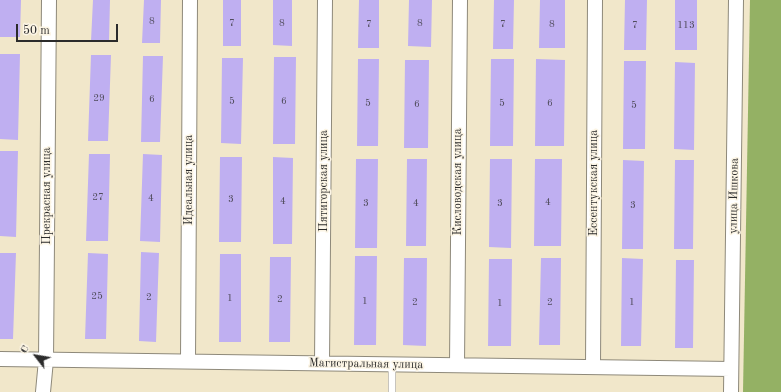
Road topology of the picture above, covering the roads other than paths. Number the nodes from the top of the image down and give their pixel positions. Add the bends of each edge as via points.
1 (48, 0) edge
2 (190, 0) edge
3 (325, 0) edge
4 (460, 0) edge
5 (595, 0) edge
6 (736, 0) edge
7 (0, 359) edge
8 (46, 360) junction
9 (188, 361) junction
10 (322, 363) junction
11 (392, 364) junction
12 (457, 365) junction
13 (592, 367) junction
14 (731, 369) junction
15 (43, 392) edge
16 (392, 392) edge
17 (731, 392) edge

1 - 8 street, Прекрасная улица
2 - 9 street, Идеальная улица
3 - 10 street, Пятигорская улица
4 - 12 street, Кисловодская улица
5 - 13 street, Ессентукская улица
6 - 14 street, улица Ишкова
7 - 8 street, Магистральная улица
8 - 9 street, Магистральная улица
8 - 15 street, Прекрасная улица
9 - 10 street, Магистральная улица
10 - 11 street, Магистральная улица
11 - 12 street, Магистральная улица
11 - 16 lane
12 - 13 street, Магистральная улица
13 - 14 street, Магистральная улица
14 - 17 street, улица Ишкова

